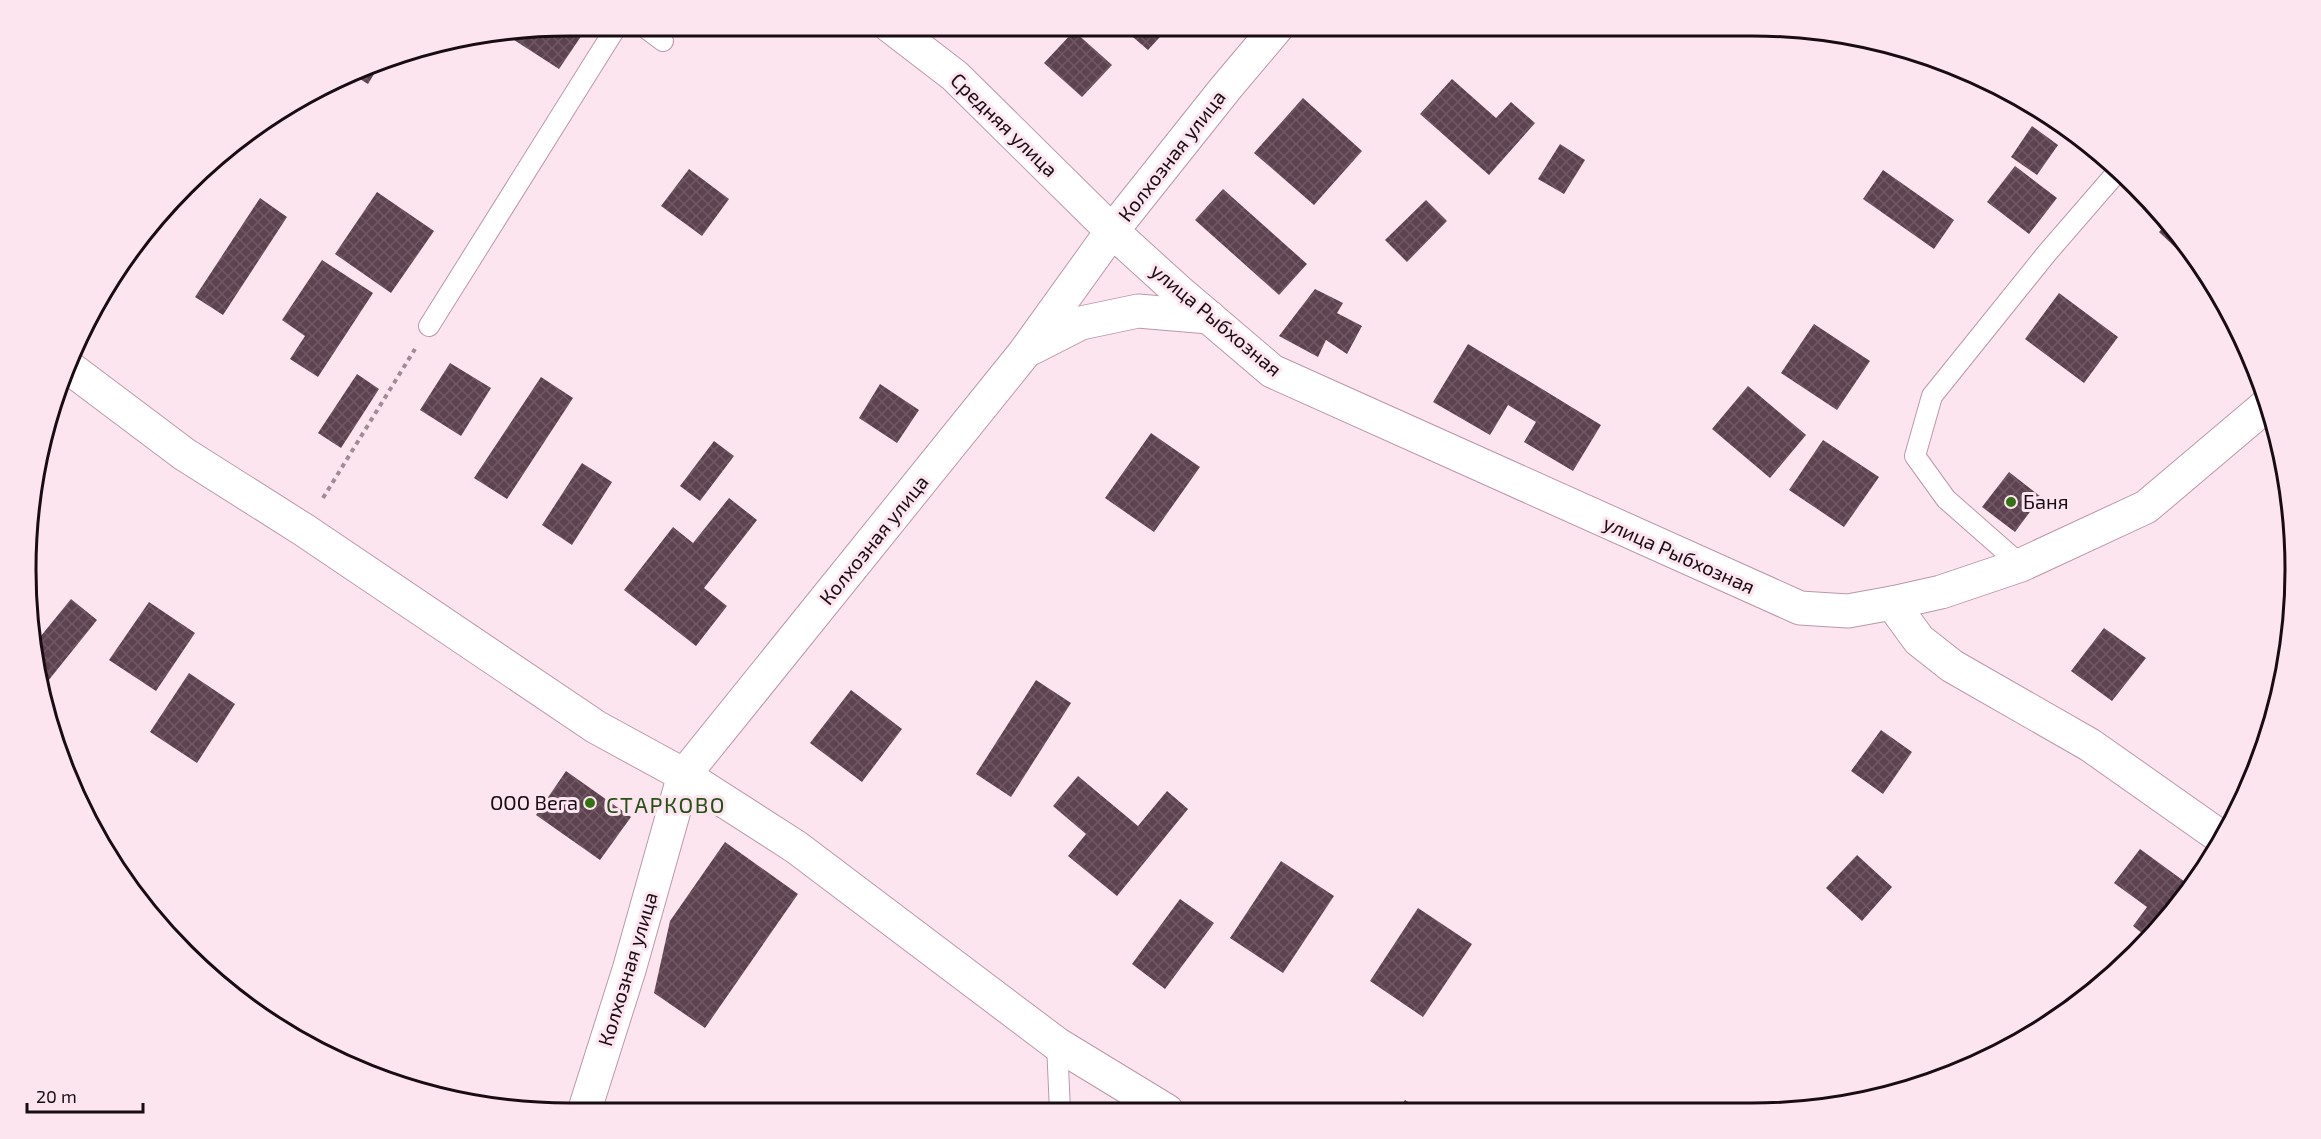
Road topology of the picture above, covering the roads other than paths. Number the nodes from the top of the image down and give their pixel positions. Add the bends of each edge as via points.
1 (611, 36) edge
2 (656, 36) edge
3 (903, 36) edge
4 (1270, 36) edge
5 (663, 41) dead end
6 (2113, 177) edge
7 (1112, 231) junction
8 (1209, 318) junction
9 (429, 326) road end
10 (1025, 352) junction
11 (75, 371) edge
12 (2261, 410) edge
13 (2021, 565) junction
14 (1892, 603) junction
15 (684, 775) junction
16 (2215, 833) edge
17 (1058, 1044) junction
18 (587, 1103) edge
19 (1060, 1103) edge
20 (1154, 1103) edge

1 - 9 lane
2 - 5 lane
3 - 7 street, Средняя улица via 955,76
4 - 7 street, Колхозная улица
6 - 13 lane via 1932,396 1915,456 1946,499
7 - 8 street, улица Рыбхозная
7 - 10 street, Колхозная улица
8 - 10 street via 1138,311 1081,323
8 - 14 street, улица Рыбхозная via 1272,371 1800,608 1848,611
10 - 15 street, Колхозная улица
11 - 15 street via 184,454 596,727
12 - 13 street, улица Рыбхозная via 2146,507
13 - 14 street, улица Рыбхозная via 1941,592
14 - 16 street via 1919,640 1952,666 2090,745
15 - 17 street via 796,847
15 - 18 street, Колхозная улица
17 - 19 lane
17 - 20 street

